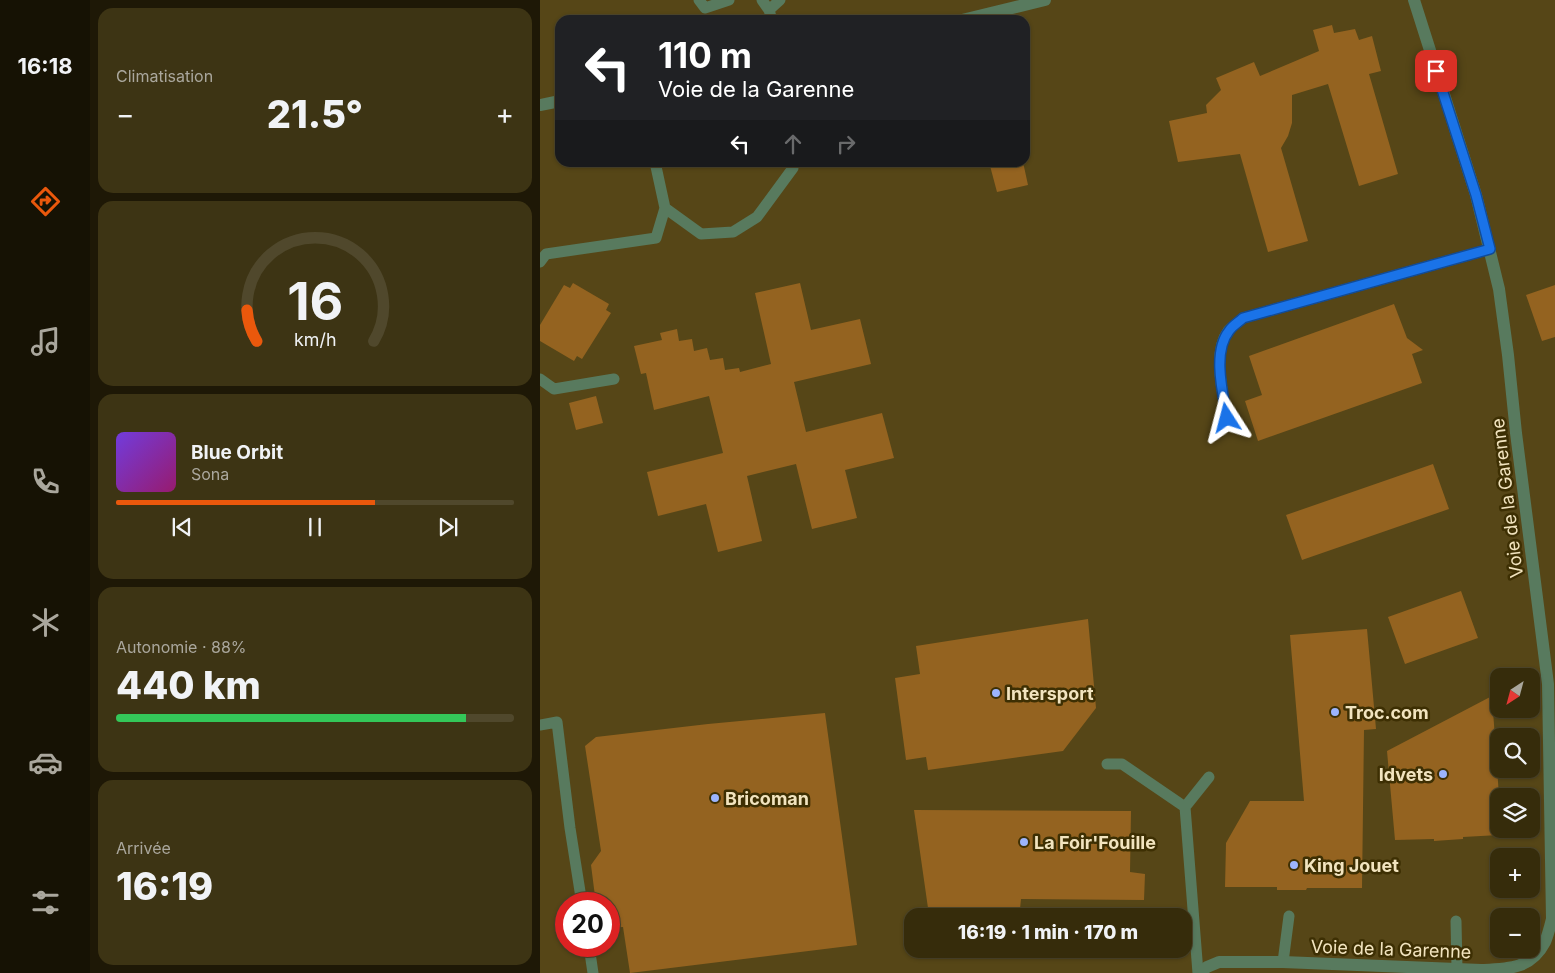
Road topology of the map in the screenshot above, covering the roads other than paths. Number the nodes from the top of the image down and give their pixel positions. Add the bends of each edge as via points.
1 (699, 0) edge
2 (729, 0) edge
3 (762, 0) edge
4 (780, 0) edge
5 (1044, 0) edge
6 (1414, 0) edge
7 (771, 15) edge
8 (982, 15) edge
9 (555, 102) edge
10 (540, 105) edge
11 (656, 167) edge
12 (793, 168) dead end
13 (665, 208) junction
14 (1490, 249) junction
15 (540, 262) edge
16 (614, 378) dead end
17 (540, 379) edge
18 (1227, 418) dead end
19 (1551, 684) edge
20 (540, 725) edge
21 (1108, 764) dead end
22 (1209, 777) dead end
23 (1185, 808) junction
24 (1553, 832) edge
25 (580, 892) edge
26 (1289, 916) dead end
27 (1456, 921) dead end
28 (591, 957) edge
29 (1283, 962) junction
30 (1456, 969) junction
31 (593, 973) edge
32 (1198, 973) edge

1 - 2 lane via 705,8
3 - 7 lane
4 - 7 lane
5 - 8 street
6 - 14 street, Voie de la Garenne
9 - 10 street
11 - 13 lane
12 - 13 lane via 757,217 733,232 701,234
13 - 15 lane via 656,238 546,254
14 - 18 lane via 1243,318 1228,331 1221,349 1219,370
14 - 19 street, Voie de la Garenne via 1499,289
16 - 17 lane via 554,389
19 - 24 street, Voie de la Garenne
20 - 25 lane via 557,722
21 - 23 lane via 1122,764
22 - 23 lane
23 - 32 lane
24 - 30 street, Voie de la Garenne via 1552,919 1545,942 1530,961 1510,969
26 - 29 lane
27 - 30 lane
28 - 31 lane
29 - 30 street, Voie de la Garenne
29 - 32 street, Voie de la Garenne via 1219,962

